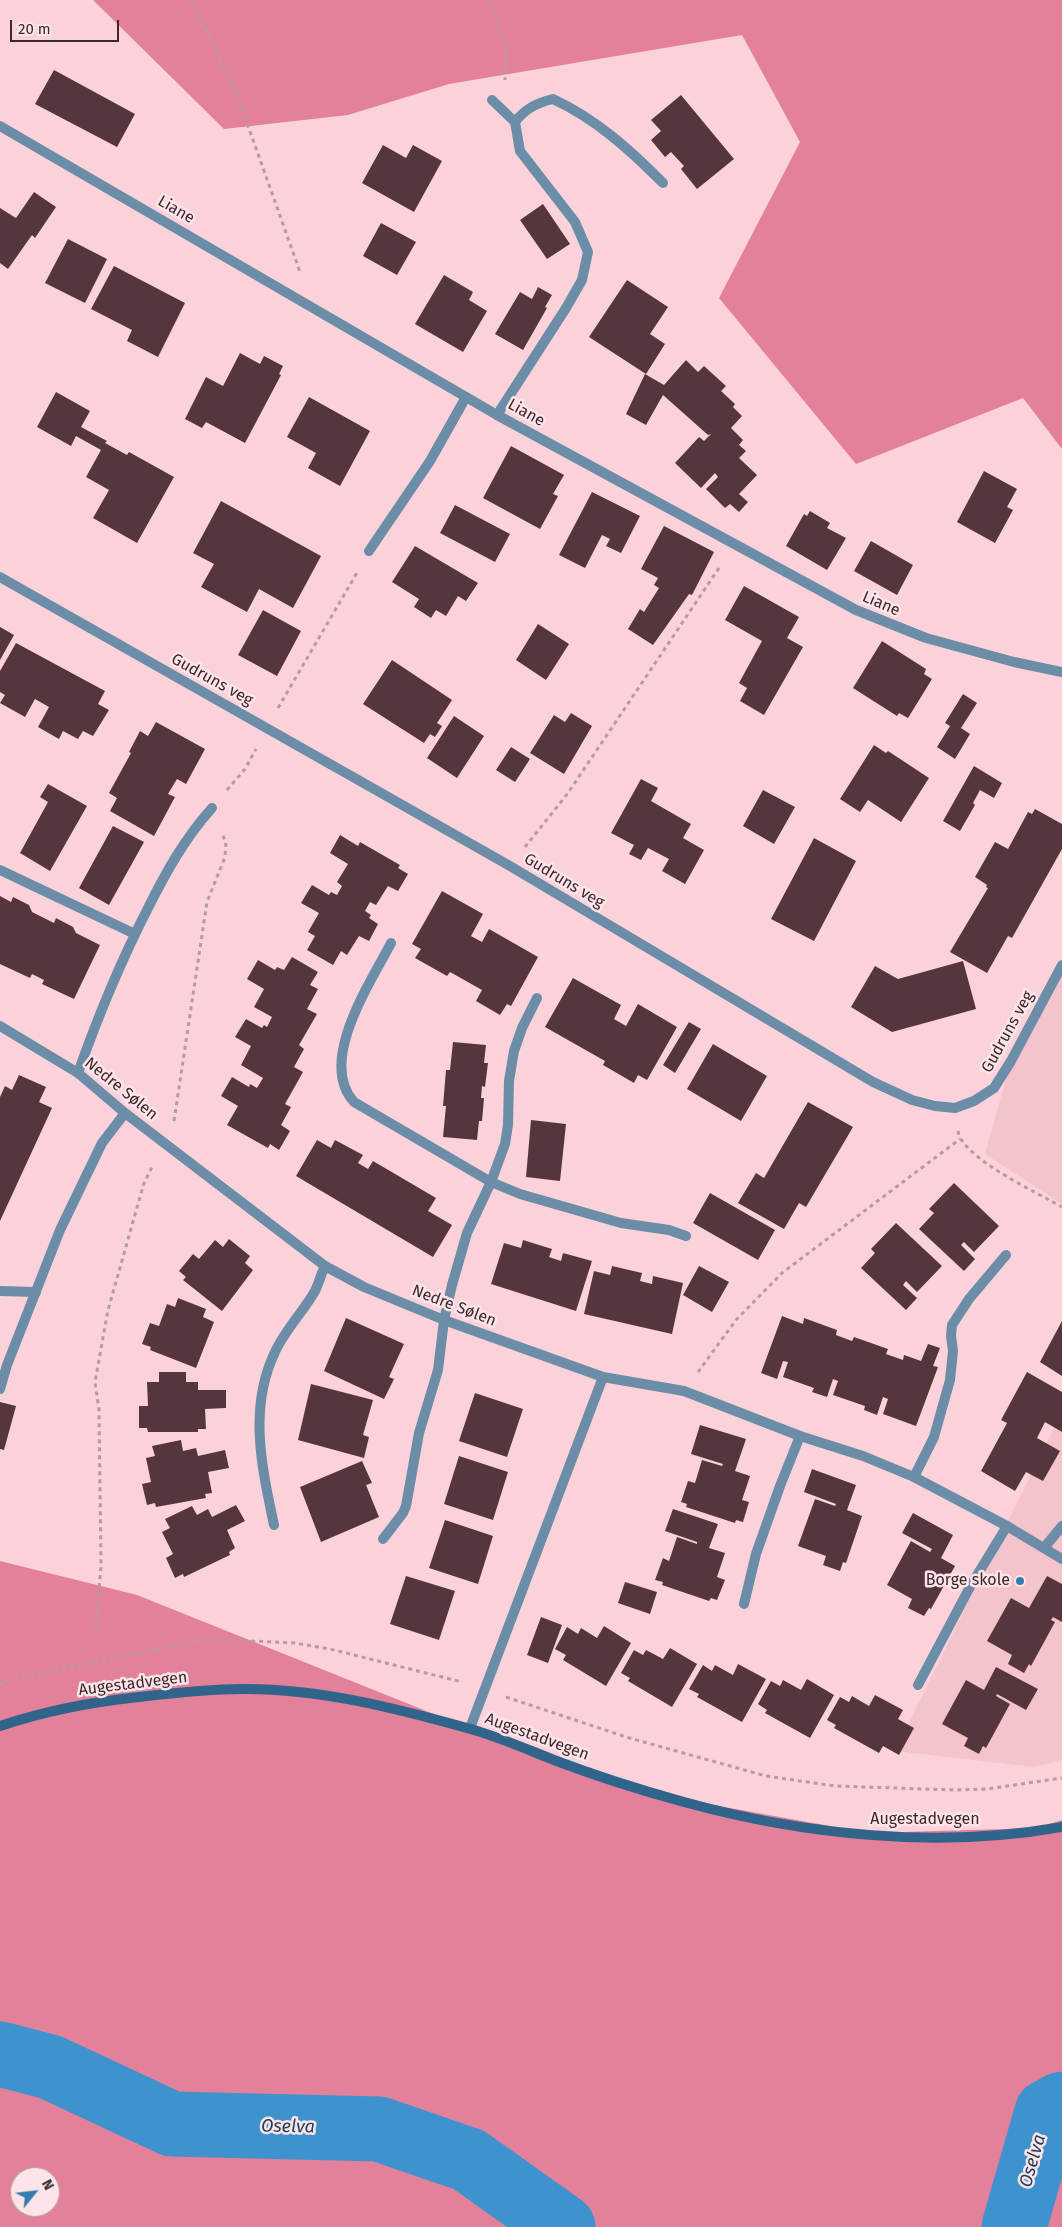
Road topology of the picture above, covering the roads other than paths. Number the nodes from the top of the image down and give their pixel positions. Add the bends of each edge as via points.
1 (492, 100) dead end
2 (515, 122) junction
3 (0, 126) edge
4 (663, 183) dead end
5 (466, 397) junction
6 (497, 415) junction
7 (369, 550) road end
8 (0, 577) edge
9 (1062, 672) edge
10 (212, 808) road end
11 (0, 870) edge
12 (135, 934) junction
13 (391, 943) dead end
14 (1062, 966) edge
15 (537, 998) dead end
16 (0, 1026) edge
17 (78, 1073) junction
18 (125, 1113) junction
19 (491, 1182) junction
20 (686, 1236) dead end
21 (1006, 1255) dead end
22 (325, 1266) junction
23 (0, 1291) edge
24 (36, 1292) junction
25 (444, 1320) junction
26 (603, 1377) junction
27 (0, 1389) edge
28 (800, 1436) junction
29 (914, 1477) junction
30 (274, 1525) dead end
31 (1007, 1526) junction
32 (1062, 1526) edge
33 (383, 1539) dead end
34 (1044, 1548) junction
35 (1062, 1559) edge
36 (744, 1604) dead end
37 (918, 1685) dead end
38 (0, 1726) edge
39 (470, 1728) junction
40 (1062, 1827) edge

1 - 2 street
2 - 4 street via 523,111 536,103 553,99 576,110 627,147
2 - 6 street via 520,151 575,222 588,252 582,280
3 - 5 street, Liane
5 - 6 street, Liane
5 - 7 street via 430,461
6 - 9 street, Liane via 856,610 926,638
8 - 14 street, Gudruns veg via 510,866 874,1082 912,1100 955,1108 994,1088
10 - 12 street via 169,866
11 - 12 street
12 - 17 street via 97,1019
13 - 19 street via 355,1013 344,1044 342,1082 354,1102
15 - 19 street via 514,1051 509,1081 508,1124
16 - 17 street, Nedre Sølen
17 - 18 street, Nedre Sølen
18 - 22 street, Nedre Sølen
18 - 24 street via 102,1143 82,1182
19 - 20 street via 576,1212
19 - 25 street via 467,1233
21 - 29 street via 952,1325 950,1380 934,1437
22 - 25 street, Nedre Sølen via 364,1287
22 - 30 street via 315,1290 275,1351 260,1407 258,1436
23 - 24 street
24 - 27 street
25 - 26 street, Nedre Sølen
25 - 33 street via 438,1370 419,1433 406,1506
26 - 28 street, Nedre Sølen via 684,1391
26 - 39 street
28 - 29 street, Nedre Sølen via 863,1456
28 - 36 street via 756,1554
29 - 31 street, Nedre Sølen
31 - 34 street, Nedre Sølen
31 - 37 street via 971,1585
32 - 34 street
34 - 35 street, Nedre Sølen
38 - 39 main road, Augestadvegen via 68,1707 196,1691 244,1689 348,1700
39 - 40 main road, Augestadvegen via 565,1764 683,1802 772,1823 864,1835 961,1837

